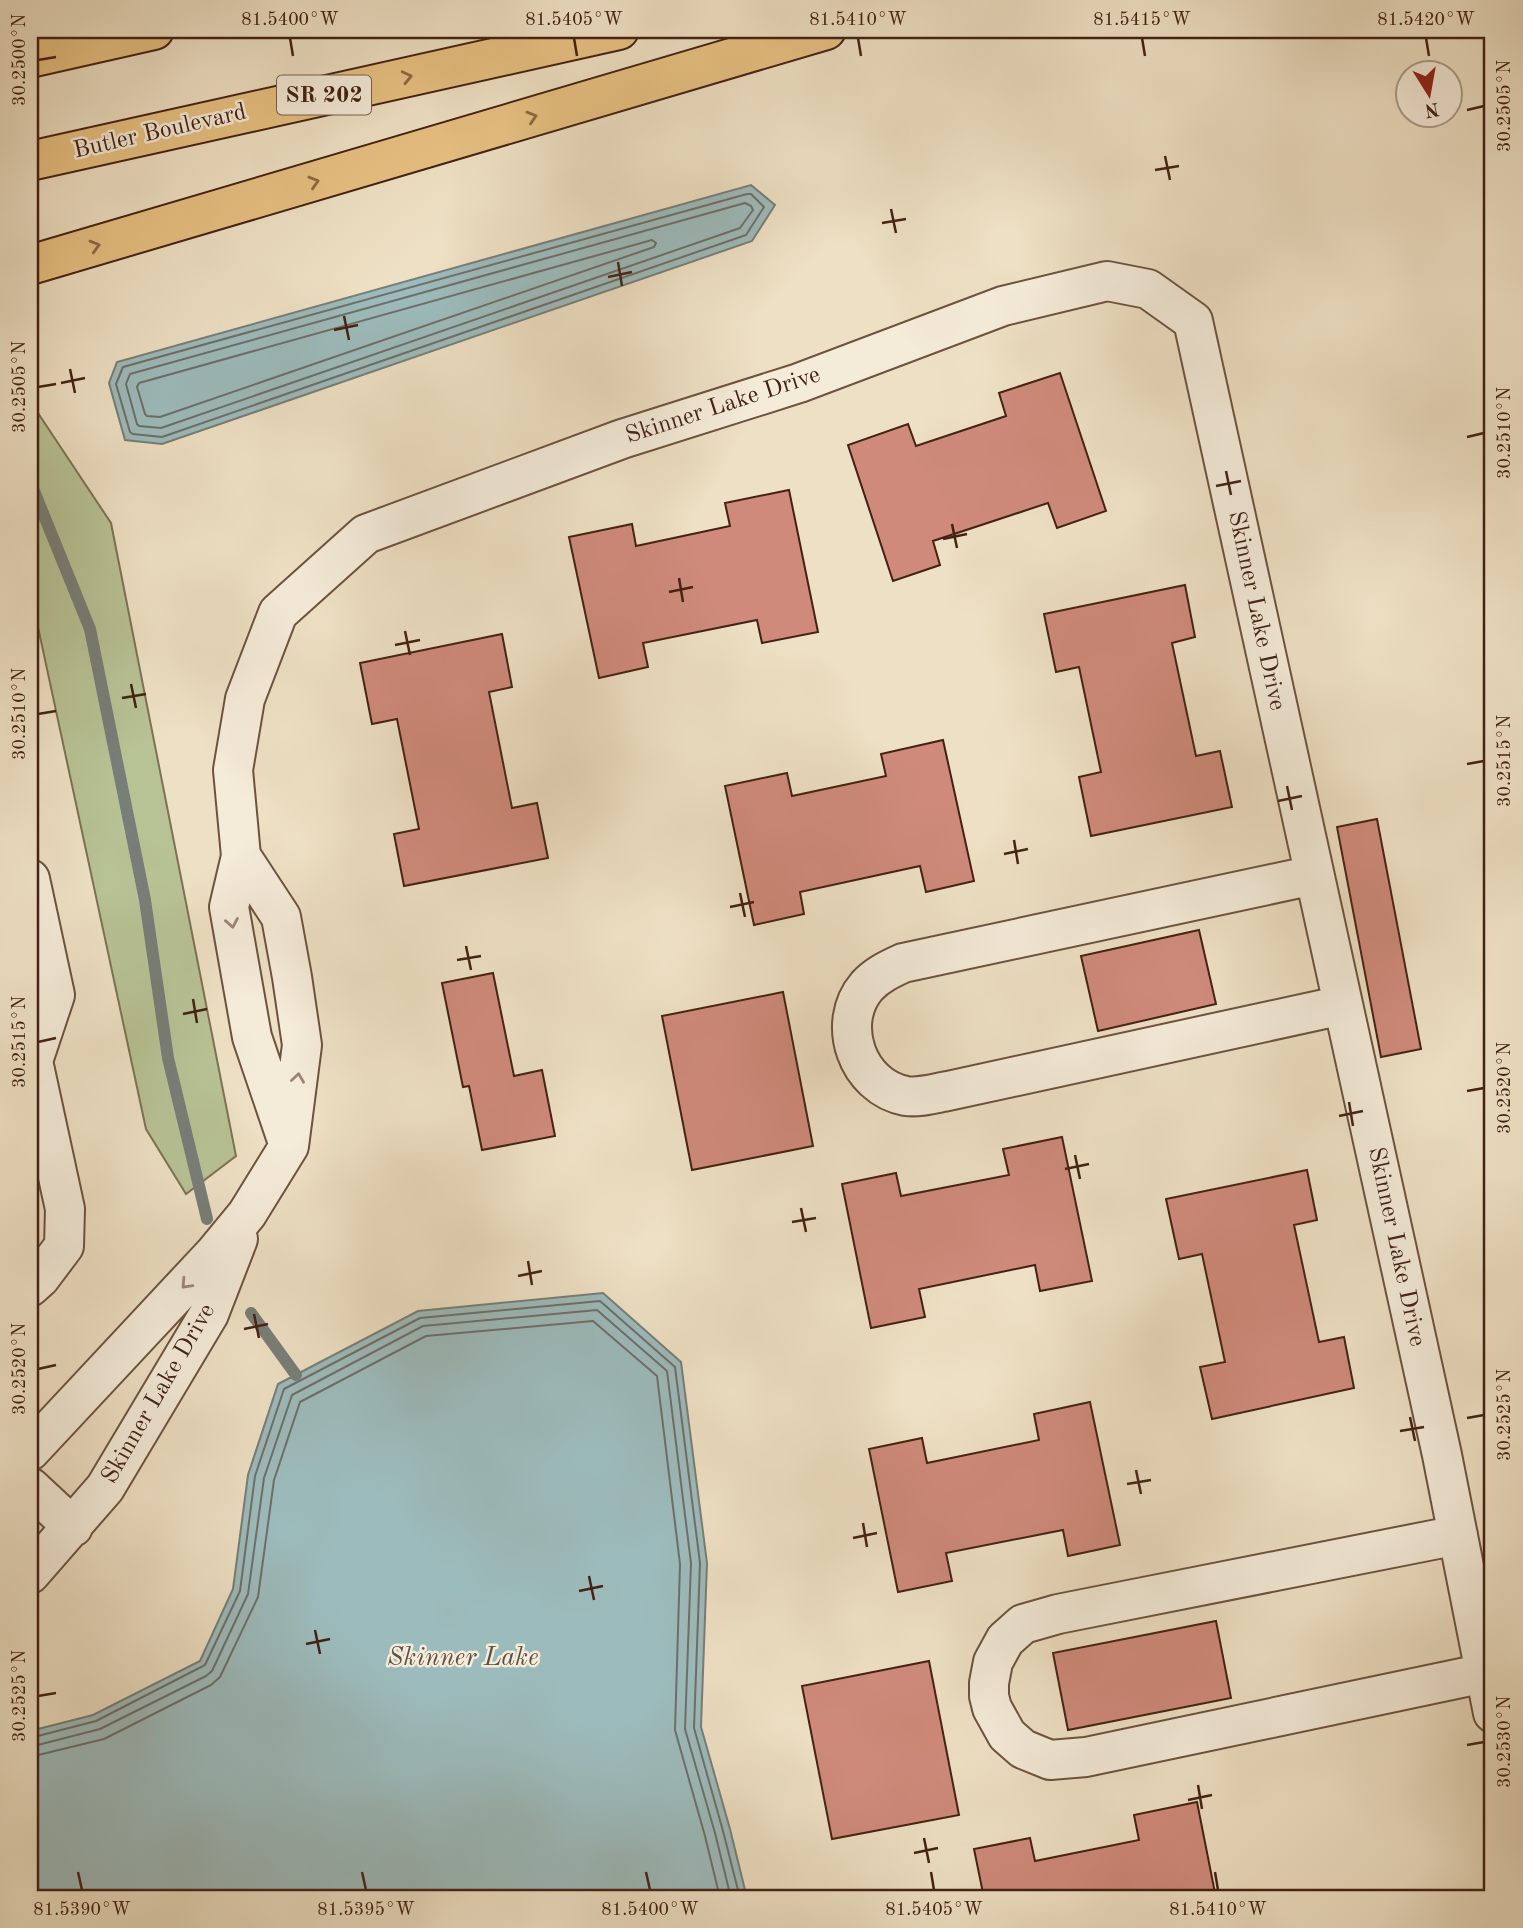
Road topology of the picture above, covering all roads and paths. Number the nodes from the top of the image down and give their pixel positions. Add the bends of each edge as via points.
1 (154, 30) edge
2 (619, 30) edge
3 (826, 30) edge
4 (30, 58) edge
5 (30, 161) edge
6 (30, 265) edge
7 (241, 856) junction
8 (1314, 875) junction
9 (30, 880) edge
10 (1343, 1005) junction
11 (32, 1061) edge
12 (289, 1146) junction
13 (247, 1214) junction
14 (30, 1287) edge
15 (30, 1451) edge
16 (30, 1487) edge
17 (73, 1527) junction
18 (1458, 1535) junction
19 (30, 1574) edge
20 (1485, 1673) junction
21 (1493, 1713) edge

1 - 4 highway
5 -> 2 highway, Butler Boulevard / SR 202
6 -> 3 highway
7 - 8 street, Skinner Lake Drive via 233,770 244,699 278,613 366,534 622,439 799,383 1003,306 1107,281 1148,289 1194,321
7 -> 12 street, Skinner Lake Drive via 229,906 252,1037
12 -> 7 street, Skinner Lake Drive via 302,1045 292,977 281,917
8 - 10 street, Skinner Lake Drive
8 - 10 street via 903,963 867,986 856,1004 851,1033 859,1061 872,1079 908,1096
9 - 11 street via 55,995
10 - 18 street, Skinner Lake Drive
11 - 14 street via 65,1209 64,1246
12 - 13 street, Skinner Lake Drive
13 -> 15 street, Skinner Lake Drive
13 - 17 street, Skinner Lake Drive via 209,1314 105,1488
16 - 17 street
17 - 19 street, Skinner Lake Drive
18 - 20 street, Skinner Lake Drive
18 - 20 street via 1023,1624 1005,1640 993,1661 989,1683 992,1708 1007,1735 1023,1749 1050,1760 1086,1757
20 - 21 street, Skinner Lake Drive

